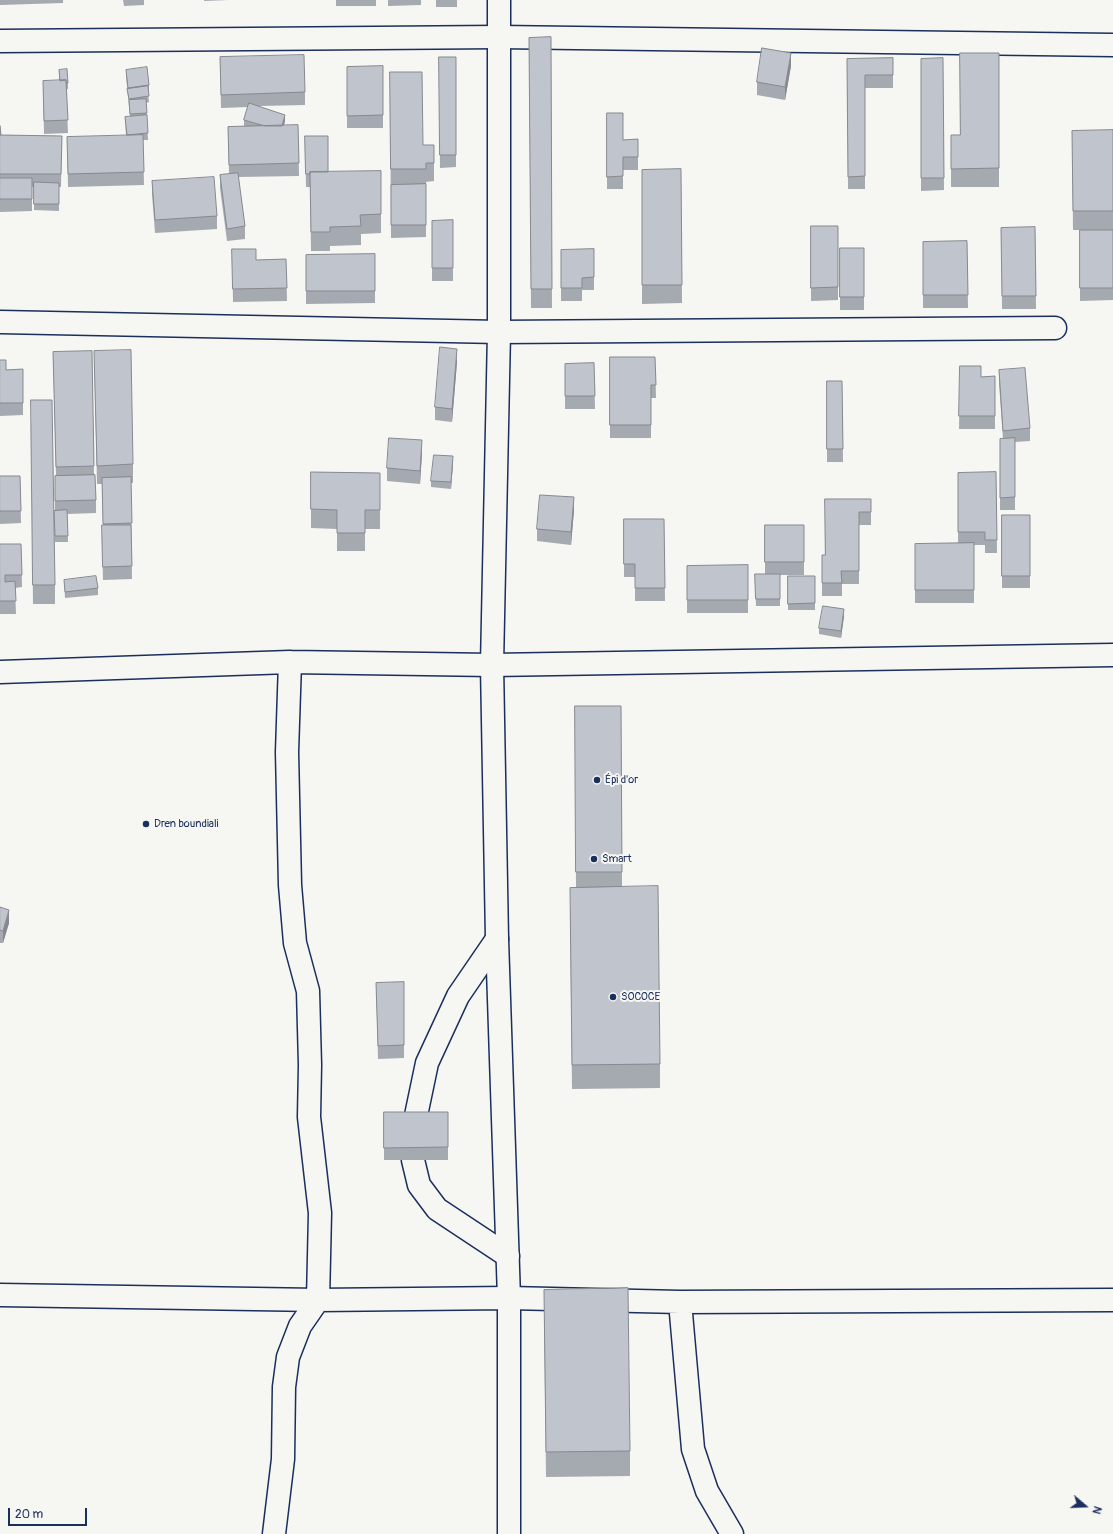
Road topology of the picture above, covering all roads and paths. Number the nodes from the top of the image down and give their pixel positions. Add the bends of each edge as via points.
1 (498, 0) edge
2 (499, 37) junction
3 (0, 41) edge
4 (1113, 45) edge
5 (0, 322) edge
6 (1055, 328) dead end
7 (499, 332) junction
8 (1113, 655) edge
9 (290, 662) junction
10 (492, 666) junction
11 (0, 672) edge
12 (497, 939) junction
13 (414, 1125) edge
14 (413, 1160) edge
15 (508, 1256) junction
16 (0, 1295) edge
17 (509, 1298) junction
18 (318, 1300) junction
19 (1113, 1300) edge
20 (680, 1302) junction
21 (274, 1534) edge
22 (509, 1534) edge
23 (732, 1534) edge

1 - 2 street
2 - 3 street
2 - 4 street
2 - 7 street
5 - 7 street
6 - 7 street
7 - 10 street
8 - 10 street
9 - 10 street
9 - 11 street
9 - 18 street via 287,752 290,885 294,943 308,990 309,1117 320,1213
10 - 12 street
12 - 13 street via 458,996 427,1063
12 - 15 street
14 - 15 street via 419,1185 437,1209
15 - 17 street
16 - 18 street
17 - 18 street
17 - 20 street
17 - 22 street
18 - 21 street via 300,1326 288,1358 284,1387 283,1459
19 - 20 street
20 - 23 street via 693,1449 707,1491

